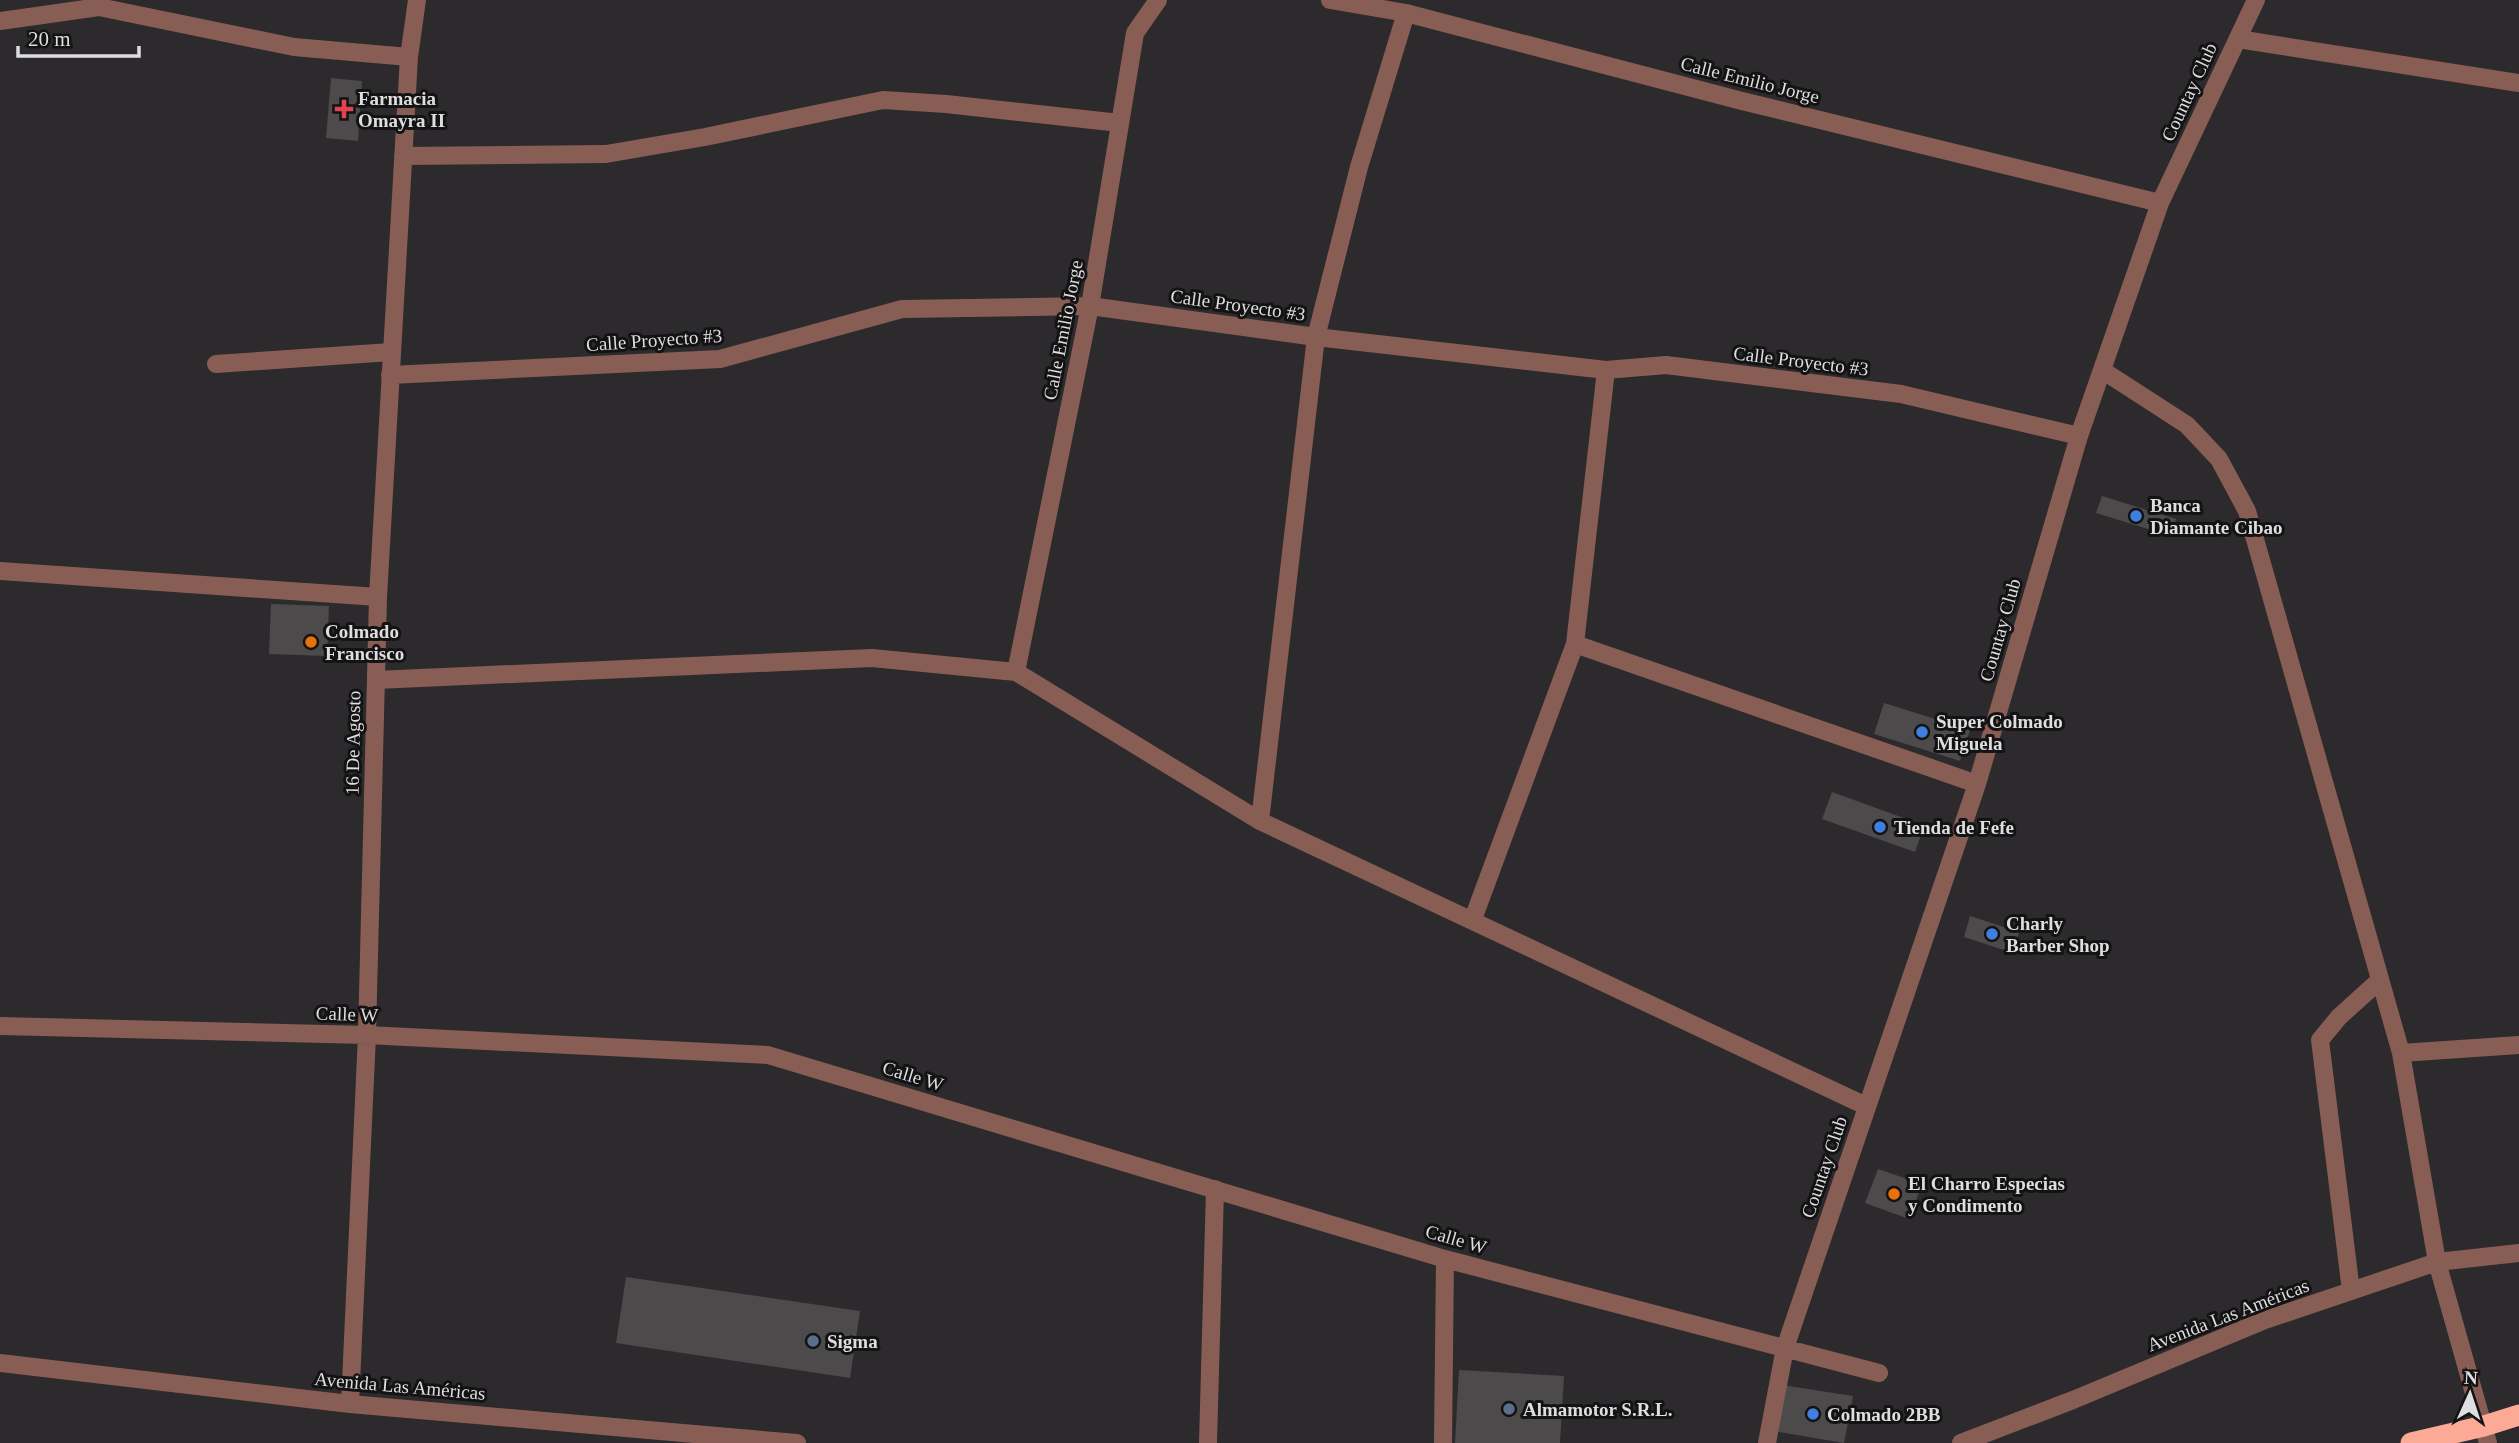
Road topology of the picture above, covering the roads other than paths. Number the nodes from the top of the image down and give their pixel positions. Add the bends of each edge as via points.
1 (417, 0) edge
2 (1158, 0) edge
3 (1330, 0) edge
4 (2256, 0) edge
5 (52, 7) edge
6 (1406, 13) junction
7 (0, 21) edge
8 (2238, 39) junction
9 (409, 57) junction
10 (2519, 83) edge
11 (1120, 123) junction
12 (403, 156) junction
13 (2160, 203) junction
14 (1090, 306) junction
15 (1316, 337) junction
16 (391, 352) junction
17 (216, 364) dead end
18 (1606, 370) junction
19 (2102, 370) junction
20 (390, 375) junction
21 (2079, 436) junction
22 (0, 571) edge
23 (378, 597) junction
24 (1575, 644) junction
25 (1016, 672) junction
26 (376, 680) junction
27 (1977, 784) junction
28 (1260, 821) junction
29 (1473, 919) junction
30 (2380, 980) junction
31 (0, 1026) edge
32 (366, 1035) junction
33 (2519, 1045) edge
34 (2401, 1053) junction
35 (1867, 1106) junction
36 (1215, 1189) junction
37 (2519, 1253) edge
38 (1445, 1259) junction
39 (2437, 1262) junction
40 (2351, 1291) junction
41 (1785, 1348) junction
42 (0, 1363) edge
43 (1879, 1373) dead end
44 (350, 1404) junction
45 (2519, 1415) edge
46 (2486, 1435) edge
47 (797, 1443) edge
48 (1208, 1443) edge
49 (1443, 1443) edge
50 (1767, 1443) edge
51 (1961, 1443) edge
52 (2410, 1443) edge

1 - 9 street, 16 De Agosto
2 - 11 street, Calle Emilio Jorge via 1135,33
3 - 6 street, Calle Emilio Jorge
4 - 8 street, Countay Club
5 - 7 street
5 - 9 street via 99,7 294,47
6 - 13 street, Calle Emilio Jorge
6 - 15 street via 1359,167
8 - 10 street
8 - 13 street, Countay Club
9 - 12 street, 16 De Agosto
11 - 12 street via 883,100 606,154
11 - 14 street, Calle Emilio Jorge
12 - 16 street, 16 De Agosto
13 - 19 street, Countay Club
14 - 15 street, Calle Proyecto #3
14 - 20 street, Calle Proyecto #3 via 901,309 720,359
14 - 25 street, Calle Emilio Jorge
15 - 18 street, Calle Proyecto #3
15 - 28 street
16 - 17 street
16 - 20 street, 16 De Agosto
18 - 21 street, Calle Proyecto #3 via 1666,365 1901,394
18 - 24 street
19 - 21 street, Countay Club
19 - 30 street via 2188,425 2219,459 2248,511
20 - 23 street, 16 De Agosto
21 - 27 street, Countay Club
22 - 23 street
23 - 26 street, 16 De Agosto
24 - 27 street
24 - 29 street
25 - 26 street via 872,658
25 - 28 street
26 - 32 street, 16 De Agosto
27 - 35 street, Countay Club
28 - 29 street
29 - 35 street
30 - 34 street
30 - 40 street via 2320,1040
31 - 32 street, Calle W
32 - 36 street, Calle W via 768,1055
32 - 44 street, 16 De Agosto
33 - 34 street
34 - 39 street
35 - 41 street, Countay Club
36 - 38 street, Calle W
36 - 48 street
37 - 39 street, Avenida Las Américas
38 - 41 street, Calle W
38 - 49 street
39 - 40 street, Avenida Las Américas
39 - 46 street
40 - 51 street, Avenida Las Américas via 2265,1320
41 - 43 street, Calle W
41 - 50 street, Countay Club
42 - 44 street, Avenida Las Américas
44 - 47 street, Avenida Las Américas
45 - 46 highway
46 - 52 highway

